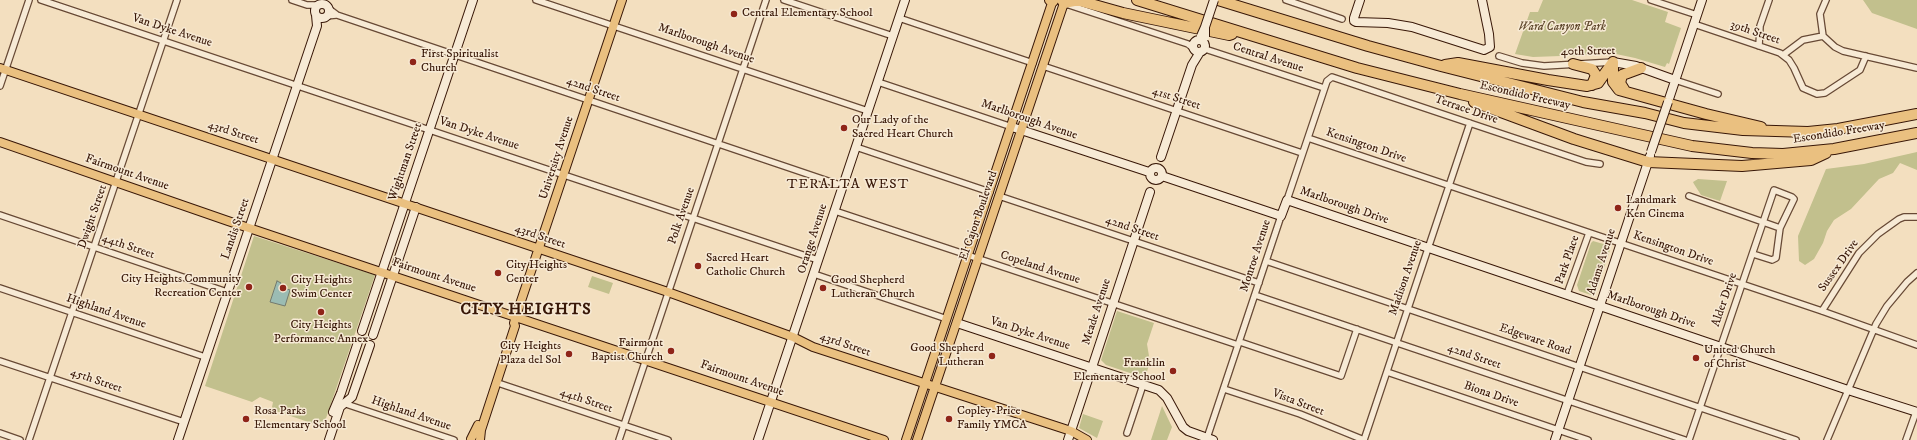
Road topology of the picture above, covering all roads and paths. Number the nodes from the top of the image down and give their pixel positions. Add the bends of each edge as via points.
1 (29, 0) edge
2 (41, 0) edge
3 (177, 0) edge
4 (292, 0) edge
5 (473, 0) edge
6 (536, 0) edge
7 (622, 0) edge
8 (766, 0) edge
9 (784, 0) edge
10 (905, 0) edge
11 (1137, 0) edge
12 (1214, 0) edge
13 (1218, 0) edge
14 (1240, 0) edge
15 (1286, 0) edge
16 (1360, 0) edge
17 (1482, 0) edge
18 (1651, 0) edge
19 (1702, 0) edge
20 (1769, 0) edge
21 (1826, 0) edge
22 (1058, 1) edge
23 (323, 9) edge
24 (1263, 14) junction
25 (1697, 15) junction
26 (899, 18) junction
27 (1342, 19) dead end
28 (1694, 24) junction
29 (614, 26) junction
30 (1240, 32) junction
31 (893, 36) junction
32 (1823, 36) junction
33 (164, 40) junction
34 (1200, 44) junction
35 (1759, 46) junction
36 (1783, 55) junction
37 (455, 56) junction
38 (1499, 56) dead end
39 (1866, 56) junction
40 (1613, 62) junction
41 (1033, 63) junction
42 (1573, 64) junction
43 (1043, 66) junction
44 (1441, 66) junction
45 (1641, 68) junction
46 (1917, 68) edge
47 (3, 69) edge
48 (743, 69) junction
49 (1675, 80) junction
50 (1327, 81) joint
51 (878, 82) junction
52 (1592, 85) junction
53 (0, 86) edge
54 (297, 86) junction
55 (1324, 88) junction
56 (1627, 92) junction
57 (1460, 94) junction
58 (1718, 94) dead end
59 (588, 100) junction
60 (868, 111) junction
61 (1177, 111) junction
62 (1917, 114) edge
63 (139, 115) junction
64 (1470, 123) junction
65 (1012, 126) junction
66 (1021, 130) junction
67 (430, 131) junction
68 (1771, 131) junction
69 (1917, 133) edge
70 (1308, 138) junction
71 (0, 142) edge
72 (718, 144) junction
73 (856, 147) junction
74 (1834, 149) junction
75 (1302, 153) junction
76 (1650, 157) junction
77 (272, 159) junction
78 (1600, 164) dead end
79 (1156, 174) junction
80 (564, 175) junction
81 (116, 182) junction
82 (1449, 185) junction
83 (843, 186) junction
84 (990, 192) junction
85 (999, 196) junction
86 (1689, 196) dead end
87 (1287, 200) junction
88 (405, 204) junction
89 (416, 208) junction
90 (835, 211) junction
91 (0, 215) edge
92 (1281, 216) junction
93 (1917, 217) edge
94 (693, 218) junction
95 (1763, 222) junction
96 (248, 227) junction
97 (1780, 228) junction
98 (1589, 233) junction
99 (1133, 241) junction
100 (1621, 243) junction
101 (94, 247) junction
102 (1428, 247) junction
103 (539, 249) junction
104 (1752, 254) junction
105 (969, 255) junction
106 (978, 258) junction
107 (818, 260) junction
108 (1266, 261) junction
109 (382, 272) junction
110 (1917, 272) edge
111 (814, 274) junction
112 (393, 275) junction
113 (1259, 283) junction
114 (1742, 284) junction
115 (0, 288) edge
116 (227, 292) junction
117 (668, 292) junction
118 (1567, 294) junction
119 (1255, 295) junction
120 (1112, 303) junction
121 (1600, 305) junction
122 (1408, 309) junction
123 (1822, 311) junction
124 (72, 312) junction
125 (947, 319) junction
126 (515, 320) junction
127 (956, 323) junction
128 (1357, 329) junction
129 (1874, 329) junction
130 (362, 331) junction
131 (373, 335) junction
132 (792, 337) junction
133 (358, 342) junction
134 (1239, 343) junction
135 (1396, 343) junction
136 (370, 345) junction
137 (1917, 345) edge
138 (1721, 346) junction
139 (205, 357) junction
140 (646, 359) junction
141 (0, 360) edge
142 (1580, 367) junction
143 (1092, 368) junction
144 (1387, 372) junction
145 (50, 377) junction
146 (495, 382) junction
147 (926, 383) junction
148 (1143, 385) junction
149 (935, 386) junction
150 (1224, 388) junction
151 (1848, 390) junction
152 (1568, 400) junction
153 (771, 401) junction
154 (340, 402) junction
155 (1700, 408) junction
156 (1916, 412) edge
157 (184, 422) junction
158 (624, 425) junction
159 (1558, 430) junction
160 (1071, 431) junction
161 (1127, 433) dead end
162 (0, 434) edge
163 (1210, 439) edge
164 (20, 440) edge
165 (29, 440) edge
166 (178, 440) edge
167 (323, 440) edge
168 (329, 440) edge
169 (454, 440) edge
170 (474, 440) edge
171 (619, 440) edge
172 (668, 440) edge
173 (758, 440) edge
174 (884, 440) edge
175 (906, 440) edge
176 (917, 440) edge
177 (1068, 440) edge
178 (1088, 440) edge
179 (1364, 440) edge
180 (1555, 440) edge
181 (1588, 440) edge
182 (1685, 440) edge
183 (1689, 440) edge
184 (1796, 440) edge
185 (1827, 440) edge
186 (1906, 440) edge

1 - 47 street
2 - 33 street, Van Dyke Avenue
3 - 33 street, Dwight Street
4 - 23 street, 42nd Street
5 - 37 main road, Wightman Street
6 - 29 street, Marlborough Avenue
7 - 29 main road, University Avenue
8 - 48 street, Polk Avenue
9 - 31 street
10 - 26 main road, Orange Avenue
11 - 30 highway, Escondido Freeway
12 - 34 main road, Meade Avenue, bridge
13 - 24 highway, Escondido Freeway
14 - 24 highway
15 - 27 street
16 - 17 main road via 1354,21 1412,27 1487,50 1490,47 1489,34
18 - 25 street
19 - 25 main road, Adams Avenue
20 - 35 street via 1760,26
21 - 32 street via 1820,14
22 - 30 highway via 1080,1 1123,13 1229,35
22 - 34 street, Central Avenue via 1188,44
22 - 41 main road, El Cajon Boulevard
22 - 43 main road, El Cajon Boulevard
23 - 37 street, 42nd Street
23 - 54 main road, Landis Street
24 - 44 highway, Escondido Freeway
25 - 28 main road, Adams Avenue
26 - 31 main road, Orange Avenue
26 - 41 street
28 - 35 street, 39th Street
28 - 49 main road, Adams Avenue
29 - 48 street, Marlborough Avenue
29 - 59 main road, University Avenue
30 - 57 highway, Escondido Freeway via 1357,68
31 - 51 main road, Orange Avenue
32 - 36 street, 39th Street via 1803,40
32 - 39 street via 1843,51
33 - 54 street, Van Dyke Avenue
33 - 63 street, Dwight Street
34 - 55 street, Central Avenue
34 - 61 main road, Meade Avenue
35 - 36 street, 39th Street
36 - 39 street via 1794,68 1804,88 1817,94 1826,94 1860,70
37 - 59 street, 42nd Street
37 - 67 main road, Wightman Street
38 - 42 street, 40th Street via 1522,64
39 - 46 street
40 - 42 street, 40th Street
40 - 45 main road, 40th Street
40 - 52 highway via 1598,83
40 - 56 highway via 1612,76 1616,87
41 - 65 main road, El Cajon Boulevard
42 - 52 highway via 1592,69 1596,75
43 - 61 street, 41st Street
43 - 66 main road, El Cajon Boulevard
44 - 52 highway via 1458,63 1548,80
44 - 68 highway, Escondido Freeway via 1583,102 1684,124
45 - 49 main road, 40th Street
45 - 56 highway via 1622,75 1620,83
47 - 53 street
47 - 63 main road, 43rd Street
48 - 60 street, Marlborough Avenue
48 - 72 street, Polk Avenue
49 - 58 street
49 - 76 main road, Adams Avenue, bridge
50 - 55 street, Monroe Avenue
50 - 64 street, Terrace Drive via 1335,78
51 - 60 main road, Orange Avenue
51 - 65 street, Marlborough Avenue
54 - 67 street, Van Dyke Avenue
54 - 77 main road, Landis Street
55 - 70 street, Monroe Avenue
56 - 68 highway
57 - 74 highway, Escondido Freeway via 1710,149 1783,154
57 - 76 highway via 1480,105 1574,139
59 - 72 street, 42nd Street
59 - 80 main road, University Avenue
60 - 73 main road, Orange Avenue
61 - 75 street, 41st Street
61 - 79 main road, Meade Avenue
62 - 68 highway, Escondido Freeway via 1838,129 1808,132
63 - 77 main road, 43rd Street
63 - 81 street, Dwight Street
64 - 78 street, Terrace Drive via 1585,162
64 - 82 street, Madison Avenue
65 - 66 main road, Marlborough Avenue
65 - 84 main road, El Cajon Boulevard
66 - 79 main road, Marlborough Avenue
66 - 85 main road, El Cajon Boulevard
67 - 80 street, Van Dyke Avenue
67 - 88 main road, Wightman Street
69 - 74 highway, Escondido Freeway
70 - 75 street, Monroe Avenue
70 - 82 street, Kensington Drive
71 - 81 main road, Fairmount Avenue
72 - 83 street, 42nd Street
72 - 94 street, Polk Avenue
73 - 83 main road, Orange Avenue
73 - 84 street
74 - 76 highway via 1811,160 1742,166
75 - 87 street, Monroe Avenue
76 - 100 main road, Adams Avenue
77 - 88 main road, 43rd Street
77 - 96 main road, Landis Street
79 - 92 main road, Marlborough Avenue
79 - 99 main road, Meade Avenue
80 - 94 street, Van Dyke Avenue
80 - 103 main road, University Avenue
81 - 96 main road, Fairmount Avenue
81 - 101 street, Dwight Street
82 - 98 street, Kensington Drive
82 - 102 street, Madison Avenue
83 - 90 main road, Orange Avenue
84 - 105 main road, El Cajon Boulevard
85 - 99 street, 42nd Street
85 - 106 main road, El Cajon Boulevard
86 - 95 street
87 - 92 main road, Monroe Avenue
87 - 102 main road, Marlborough Drive
88 - 89 main road, 43rd Street
88 - 109 main road, Wightman Street
89 - 103 main road, 43rd Street
89 - 112 main road, Wightman Street
90 - 105 street, Copeland Avenue
90 - 107 main road, Orange Avenue
91 - 101 street, 44th Street
92 - 108 street, Monroe Avenue
93 - 123 street, Sussex Drive via 1899,219 1878,234 1859,253
94 - 107 street, Van Dyke Avenue
94 - 117 street, Polk Avenue
95 - 97 street
95 - 97 street, Alder Drive via 1774,190 1794,199
95 - 104 street, Alder Drive
96 - 109 main road, Fairmount Avenue
96 - 116 main road, Landis Street
97 - 104 street via 1776,258 1772,260
98 - 100 street, Kensington Drive
98 - 118 street, Park Place
99 - 113 street, 42nd Street
99 - 120 main road, Meade Avenue
100 - 114 street, Kensington Drive
100 - 121 main road, Adams Avenue
101 - 116 street, 44th Street
101 - 124 street, Dwight Street
102 - 118 main road, Marlborough Drive
102 - 122 street, Madison Avenue
103 - 117 main road, 43rd Street
103 - 126 main road, University Avenue
104 - 114 street, Alder Drive
105 - 106 street, Copeland Avenue
105 - 125 main road, El Cajon Boulevard
106 - 120 street, Copeland Avenue
106 - 127 main road, El Cajon Boulevard
107 - 111 main road, Orange Avenue
108 - 113 street, Monroe Avenue
108 - 122 street, Edgeware Road
109 - 112 main road, Fairmount Avenue
109 - 130 main road, Wightman Street
110 - 129 street via 1887,306
111 - 125 street
111 - 132 main road, Orange Avenue
112 - 126 main road, Fairmount Avenue
112 - 131 main road, Wightman Street
113 - 119 street, Monroe Avenue
114 - 123 street, Kensington Drive
114 - 138 street, Alder Drive
115 - 124 street, Highland Avenue
116 - 139 main road, Landis Street
117 - 132 main road, 43rd Street
117 - 140 street, Polk Avenue
118 - 121 main road, Marlborough Drive
119 - 128 street, 42nd Street
119 - 134 street, Monroe Avenue
120 - 134 street, Copeland Avenue
120 - 143 main road, Meade Avenue
121 - 138 main road, Marlborough Drive
121 - 142 main road, Adams Avenue
122 - 135 street, Madison Avenue
122 - 142 street, Edgeware Road
123 - 129 street, Kensington Drive
124 - 139 street, Highland Avenue
124 - 145 street, Dwight Street
125 - 147 main road, El Cajon Boulevard
126 - 140 main road, Fairmount Avenue
126 - 146 main road, University Avenue
127 - 143 main road, Van Dyke Avenue
127 - 149 main road, El Cajon Boulevard
128 - 134 street, Copeland Avenue via 1341,376
128 - 135 street, 42nd Street
129 - 137 street, Kensington Drive
129 - 151 street
130 - 131 main road via 367,330
130 - 133 main road, Wightman Street
131 - 136 main road, Wightman Street
132 - 147 main road, 43rd Street via 813,347
132 - 153 main road, Orange Avenue
133 - 136 main road
133 - 154 main road, Wightman Street
134 - 150 street, Monroe Avenue
135 - 144 street, Madison Avenue
135 - 152 street, 42nd Street
136 - 154 main road, Wightman Street via 352,397
138 - 151 main road, Marlborough Drive
138 - 155 street, Alder Drive
139 - 157 main road, Landis Street
140 - 153 main road, Fairmount Avenue
140 - 158 street, Polk Avenue
141 - 145 street, 45th Street
142 - 152 main road, Adams Avenue
142 - 155 street, Edgeware Road
143 - 148 main road, Van Dyke Avenue
143 - 160 main road, Meade Avenue
144 - 159 street, Biona Drive
144 - 179 street, Madison Avenue
145 - 157 street, 45th Street
145 - 165 street, Dwight Street
146 - 158 street, 44th Street
146 - 170 main road, University Avenue
146 - 170 main road, University Avenue via 481,430
147 - 149 main road, 43rd Street
147 - 175 main road, El Cajon Boulevard
148 - 161 street
148 - 163 main road, Van Dyke Avenue via 1164,393 1183,427
149 - 160 main road, 43rd Street
149 - 176 main road, El Cajon Boulevard
150 - 163 street, Monroe Avenue
150 - 179 street, Vista Street via 1300,414
151 - 156 main road, Marlborough Drive
151 - 185 street
152 - 159 main road, Adams Avenue
152 - 182 street, 42nd Street
153 - 173 main road, Orange Avenue
153 - 174 main road, Fairmount Avenue
154 - 167 main road, Wightman Street
154 - 168 main road, Wightman Street
154 - 169 street, Highland Avenue
155 - 183 street, Alder Drive
155 - 184 street, Edgeware Road
156 - 186 street
157 - 166 main road, Landis Street
158 - 171 street, Polk Avenue
158 - 172 street, 44th Street
159 - 180 main road, Adams Avenue
159 - 181 street, Biona Drive
160 - 177 main road, Meade Avenue
160 - 178 main road
162 - 164 street

